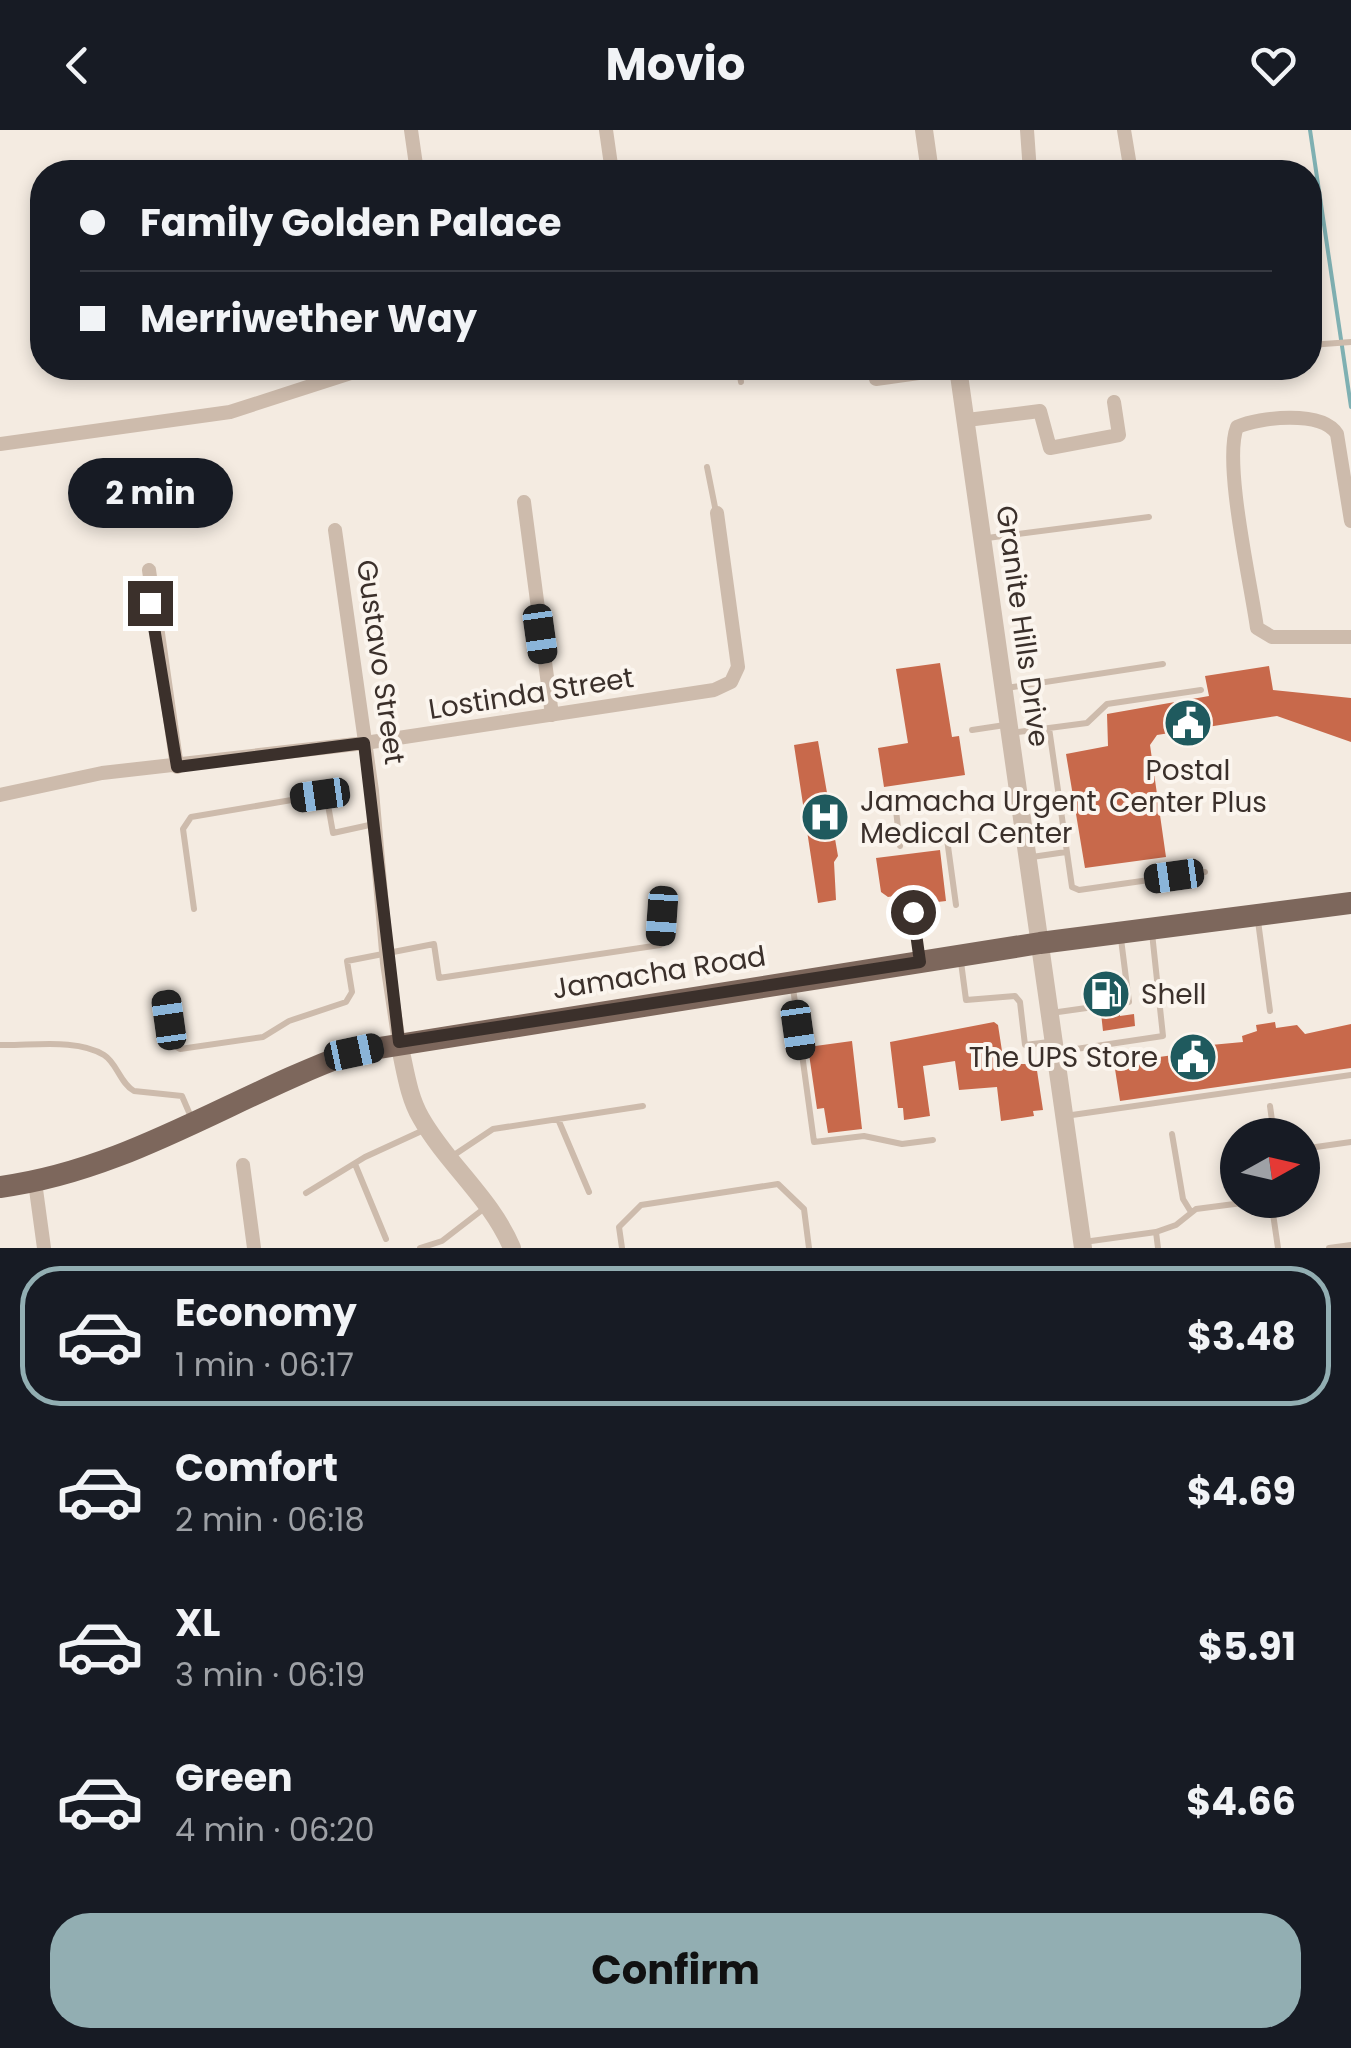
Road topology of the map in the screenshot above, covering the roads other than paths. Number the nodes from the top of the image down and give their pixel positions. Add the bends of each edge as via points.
1 (410, 130) edge
2 (606, 130) edge
3 (924, 130) edge
4 (1028, 130) edge
5 (1124, 130) edge
6 (413, 160) edge
7 (610, 160) edge
8 (928, 160) edge
9 (1029, 160) edge
10 (1129, 160) edge
11 (1351, 342) edge
12 (1322, 345) edge
13 (329, 380) edge
14 (959, 380) edge
15 (1114, 402) dead end
16 (967, 420) junction
17 (0, 444) edge
18 (707, 468) dead end
19 (524, 502) dead end
20 (717, 513) joint
21 (1149, 517) dead end
22 (1351, 522) edge
23 (335, 530) dead end
24 (984, 538) junction
25 (148, 570) dead end
26 (1351, 637) edge
27 (1163, 664) dead end
28 (1004, 688) junction
29 (1202, 690) dead end
30 (552, 715) junction
31 (1010, 728) junction
32 (1049, 728) junction
33 (972, 730) dead end
34 (364, 743) junction
35 (177, 767) junction
36 (0, 795) edge
37 (896, 810) dead end
38 (375, 823) junction
39 (947, 840) dead end
40 (900, 846) dead end
41 (1066, 852) junction
42 (1028, 857) junction
43 (1205, 872) dead end
44 (1351, 903) edge
45 (956, 905) dead end
46 (194, 909) dead end
47 (913, 912) dead end
48 (1258, 915) junction
49 (662, 916) dead end
50 (1151, 929) junction
51 (1120, 933) junction
52 (1040, 944) junction
53 (386, 952) junction
54 (960, 956) junction
55 (920, 962) junction
56 (792, 982) junction
57 (166, 996) dead end
58 (1270, 1011) dead end
59 (1050, 1013) junction
60 (399, 1042) junction
61 (0, 1045) edge
62 (1054, 1047) junction
63 (1351, 1074) edge
64 (643, 1106) dead end
65 (1270, 1106) dead end
66 (1064, 1116) junction
67 (1272, 1118) edge
68 (558, 1119) junction
69 (194, 1123) junction
70 (427, 1128) junction
71 (1172, 1134) dead end
72 (933, 1140) dead end
73 (1351, 1142) edge
74 (1320, 1146) edge
75 (450, 1158) junction
76 (355, 1164) junction
77 (243, 1165) dead end
78 (35, 1182) junction
79 (0, 1187) edge
80 (589, 1192) dead end
81 (306, 1193) dead end
82 (487, 1206) junction
83 (1220, 1207) edge
84 (1191, 1212) junction
85 (1272, 1218) edge
86 (1156, 1232) junction
87 (386, 1239) dead end
88 (1082, 1245) edge
89 (1351, 1245) edge
90 (426, 1247) edge
91 (44, 1248) edge
92 (254, 1248) edge
93 (512, 1248) edge
94 (622, 1248) edge
95 (809, 1248) edge
96 (1158, 1248) edge
97 (1278, 1248) edge
98 (1329, 1248) edge

1 - 6 street
2 - 7 street
3 - 8 street
4 - 9 street
5 - 10 street
11 - 12 lane
13 - 17 street via 230,412
14 - 16 street, Granite Hills Drive
15 - 16 street via 1119,435 1050,448 1040,412
16 - 24 street, Granite Hills Drive
18 - 20 lane
19 - 30 street
20 - 30 street, Lostinda Street via 738,667 731,682
21 - 24 lane
22 - 26 street via 1332,426 1268,420 1238,427 1232,440 1235,476 1257,628 1272,637
23 - 34 street, Gustavo Street
24 - 28 street, Granite Hills Drive
25 - 35 street
27 - 28 lane
28 - 31 street, Granite Hills Drive
29 - 32 lane via 1107,704 1087,724
30 - 34 street, Lostinda Street
31 - 32 lane
31 - 33 lane
31 - 42 street, Granite Hills Drive
32 - 41 lane
34 - 35 street, Lostinda Street
34 - 38 street, Gustavo Street
35 - 36 street, Lostinda Street via 54,780
37 - 40 lane
38 - 46 lane via 333,833 320,795 191,818 182,829
38 - 53 street, Gustavo Street
39 - 45 lane
41 - 42 lane
41 - 43 lane via 1071,884 1080,890
42 - 52 street, Granite Hills Drive
44 - 48 main road, Jamacha Road
47 - 55 lane
48 - 50 main road, Jamacha Road
48 - 58 lane
49 - 53 lane via 660,946 439,978 434,944
50 - 51 main road, Jamacha Road
50 - 62 lane via 1165,1033
51 - 52 main road, Jamacha Road
51 - 59 lane via 1129,1002
52 - 54 main road, Jamacha Road
52 - 59 street, Granite Hills Drive
53 - 57 lane via 347,961 352,992 346,1002 262,1037 180,1049 172,1045
53 - 60 street, Gustavo Street
54 - 55 main road, Jamacha Road
54 - 62 lane via 966,1000 1015,996 1026,1045
55 - 56 main road, Jamacha Road
56 - 60 main road, Jamacha Road
56 - 72 lane via 814,1142 864,1136 902,1144
59 - 62 street, Granite Hills Drive
60 - 69 main road, Jamacha Road via 306,1069
60 - 70 street, Gustavo Street
61 - 69 lane via 67,1046 107,1056 134,1091 182,1096
62 - 66 street, Granite Hills Drive
63 - 66 lane
64 - 68 lane
65 - 67 lane
66 - 88 street, Granite Hills Drive
68 - 75 lane via 493,1128
68 - 80 lane
69 - 78 main road, Jamacha Road via 120,1158
70 - 75 street, Gustavo Street
70 - 76 lane
71 - 84 lane
73 - 74 lane
75 - 82 street, Gustavo Street
76 - 81 lane
76 - 87 lane
77 - 92 street
78 - 79 main road, Jamacha Road
78 - 91 street
82 - 90 lane
82 - 93 street, Gustavo Street
83 - 84 lane
84 - 86 lane
85 - 97 lane
86 - 88 lane
86 - 96 lane
89 - 98 lane
94 - 95 lane via 619,1227 642,1206 778,1184 804,1209

